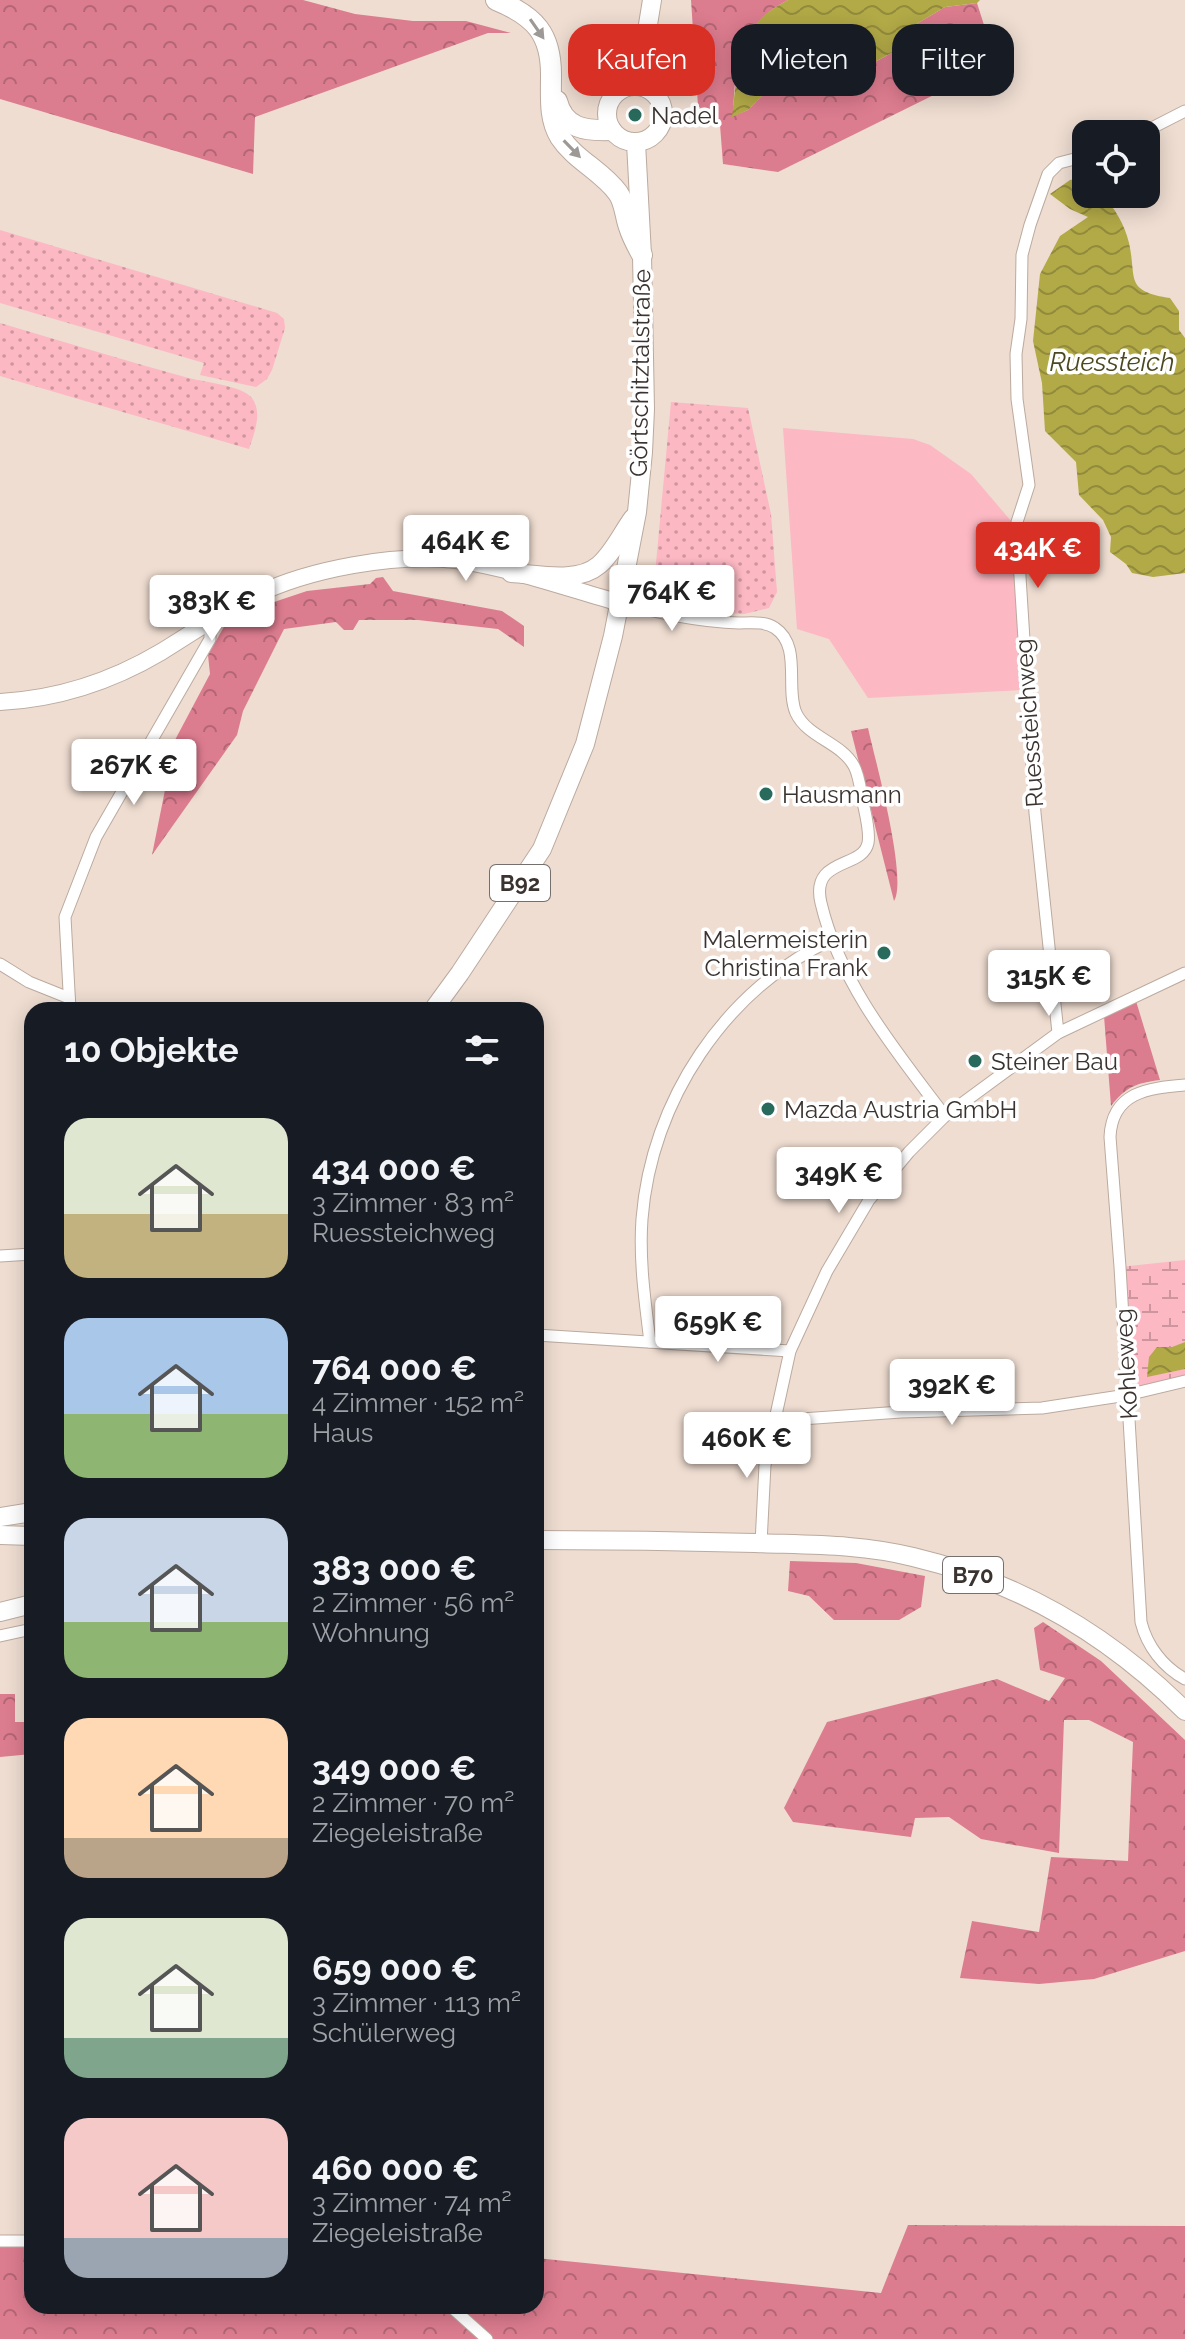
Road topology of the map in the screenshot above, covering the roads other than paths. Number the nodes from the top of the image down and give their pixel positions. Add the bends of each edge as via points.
1 (496, 0) edge
2 (652, 0) edge
3 (648, 24) edge
4 (551, 77) junction
5 (613, 96) edge
6 (657, 96) edge
7 (1185, 111) edge
8 (1160, 124) edge
9 (611, 130) junction
10 (636, 143) junction
11 (1072, 160) edge
12 (642, 255) junction
13 (637, 512) junction
14 (511, 573) junction
15 (620, 603) junction
16 (210, 621) junction
17 (0, 702) edge
18 (833, 939) junction
19 (0, 964) edge
20 (1185, 973) edge
21 (65, 1002) edge
22 (69, 1002) edge
23 (439, 1002) edge
24 (1058, 1033) junction
25 (1185, 1085) edge
26 (945, 1116) junction
27 (24, 1254) edge
28 (0, 1256) edge
29 (544, 1335) edge
30 (650, 1342) junction
31 (790, 1351) junction
32 (1185, 1381) edge
33 (1127, 1395) junction
34 (773, 1421) junction
35 (24, 1513) edge
36 (0, 1517) edge
37 (3, 1536) edge
38 (24, 1536) edge
39 (544, 1539) edge
40 (761, 1543) junction
41 (24, 1606) edge
42 (0, 1612) edge
43 (24, 1631) edge
44 (0, 1636) edge
45 (1185, 1679) edge
46 (1185, 1711) edge
47 (0, 2241) edge
48 (24, 2241) edge
49 (459, 2314) edge
50 (487, 2339) edge

1 -> 4 highway via 516,8 543,33
2 - 3 main road
4 - 9 highway via 566,120 589,131
4 -> 12 highway via 552,116 560,136 619,195
5 - 9 main road via 607,113
6 - 10 main road via 663,105 662,126
7 - 8 street
9 - 10 main road
10 - 12 main road, Görtschitztalstraße / B92
11 - 24 street, Ruessteichweg via 1048,174 1030,225 1022,255 1016,354 1029,485 1017,522 1018,545 1035,816
12 - 13 main road, Görtschitztalstraße / B92 via 645,409
13 - 14 main road via 607,556 589,571 561,576
13 - 15 main road, Görtschitztalstraße / B92
14 - 15 main road
14 - 16 main road via 456,560 360,564 256,594
15 - 18 street via 700,620 763,624 783,636 796,712 807,729 855,767 865,811 868,843 862,853 828,870 820,884
15 - 23 main road, B92 via 585,744 542,849
16 - 17 main road via 123,672 87,686
16 - 22 street via 210,639 96,837 65,917
18 - 26 street via 880,1028
18 - 30 street via 789,962 746,998 711,1037 680,1086 657,1144 644,1200 641,1261
19 - 21 street
20 - 24 street
24 - 26 street
25 - 33 street, Kohleweg via 1139,1092 1116,1110 1110,1127
26 - 31 street via 869,1200 827,1271
27 - 28 street
29 - 30 street
30 - 31 street
31 - 34 street
32 - 33 street
33 - 34 street via 1042,1408
33 - 45 street, Kohleweg via 1141,1622 1149,1645
34 - 40 street
35 - 36 main road
37 - 38 main road
39 - 40 main road, B70
40 - 46 main road, B70 via 874,1549 988,1580 1068,1617 1132,1662
41 - 42 main road
43 - 44 street
47 - 48 street
49 - 50 street

